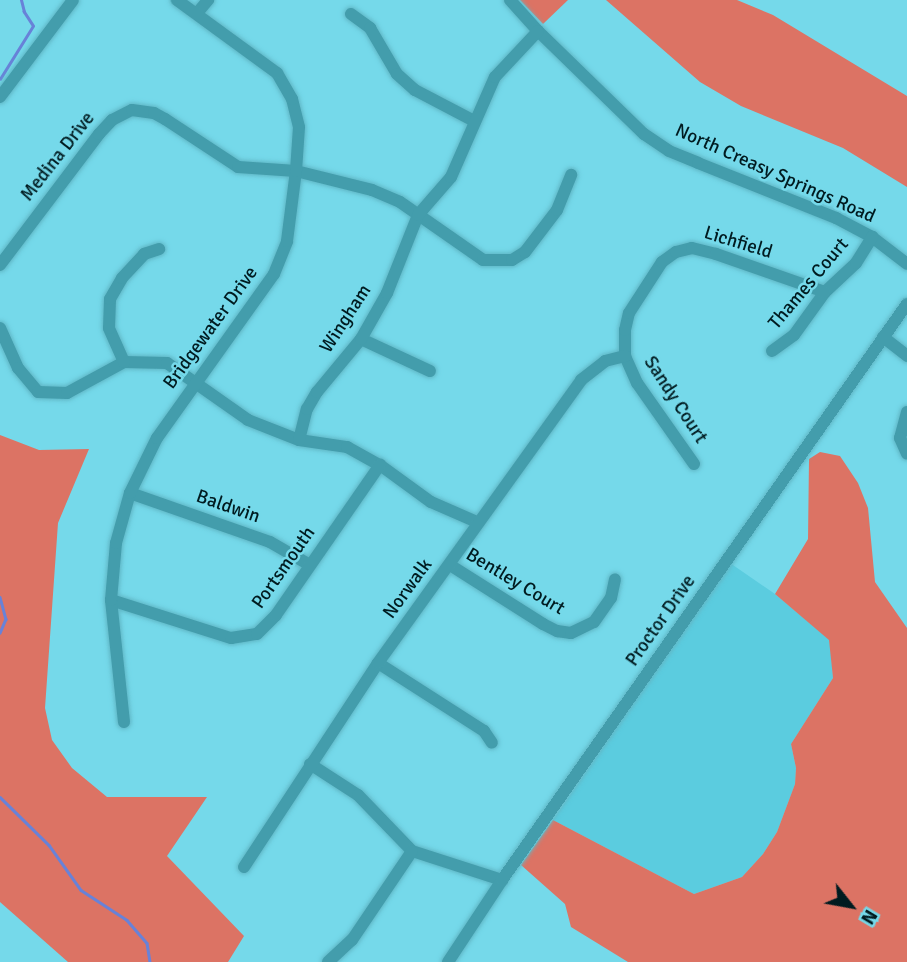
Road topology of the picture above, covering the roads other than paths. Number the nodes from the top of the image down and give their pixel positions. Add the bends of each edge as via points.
1 (74, 0) edge
2 (177, 0) edge
3 (208, 0) edge
4 (510, 0) edge
5 (198, 12) junction
6 (351, 14) dead end
7 (538, 32) junction
8 (0, 97) edge
9 (474, 121) junction
10 (296, 171) junction
11 (571, 176) dead end
12 (418, 215) junction
13 (872, 237) junction
14 (159, 248) dead end
15 (907, 264) edge
16 (0, 265) edge
17 (825, 292) junction
18 (907, 304) edge
19 (0, 328) edge
20 (883, 337) junction
21 (361, 339) junction
22 (772, 352) dead end
23 (625, 356) junction
24 (907, 356) edge
25 (124, 362) junction
26 (430, 371) dead end
27 (194, 382) junction
28 (907, 412) edge
29 (299, 440) junction
30 (907, 454) edge
31 (694, 464) dead end
32 (380, 465) junction
33 (130, 493) junction
34 (477, 522) junction
35 (310, 565) junction
36 (450, 565) junction
37 (615, 579) dead end
38 (111, 600) junction
39 (378, 663) junction
40 (124, 722) dead end
41 (492, 743) dead end
42 (310, 764) junction
43 (412, 851) junction
44 (243, 867) dead end
45 (502, 880) junction
46 (328, 962) edge
47 (448, 962) edge

1 - 8 street
2 - 5 street, Bridgewater Drive
3 - 5 street
4 - 7 street, North Creasy Springs Road
5 - 10 street, Bridgewater Drive via 277,73 292,99 299,127
6 - 9 street via 370,28 397,74 415,90
7 - 9 street, Wingham via 495,77
7 - 13 street, North Creasy Springs Road via 623,116 669,151
9 - 12 street, Wingham via 451,177
10 - 12 street, Medina Drive via 372,190
10 - 16 street, Medina Drive via 238,167 165,119 141,109 122,113 111,120
10 - 27 street, Bridgewater Drive via 287,242 274,274
11 - 12 street, Medina Drive via 557,210 525,253 512,260 483,260
12 - 21 street, Wingham via 387,293
13 - 15 street, North Creasy Springs Road
13 - 17 street, Thames Court via 856,263
14 - 25 street via 144,254 110,299 108,328
17 - 22 street, Thames Court via 794,335
17 - 23 street, Lichfield via 716,254 692,248 676,251 662,262 635,301 625,330
18 - 20 street, Proctor Drive
19 - 25 street via 18,368 38,391 67,393
20 - 24 street
20 - 45 street, Proctor Drive
21 - 26 street
21 - 29 street, Wingham via 317,392
23 - 31 street, Sandy Court via 637,383
23 - 34 street, Norwalk via 605,361 581,380
25 - 27 street via 167,363
27 - 29 street via 248,420
27 - 33 street, Bridgewater Drive via 157,438
28 - 30 street via 900,438
29 - 32 street via 346,447
32 - 34 street via 431,502
32 - 35 street, Portsmouth
33 - 35 street, Baldwin via 270,542
33 - 38 street, Bridgewater Drive via 116,543
34 - 36 street, Norwalk
35 - 38 street, Portsmouth via 265,629 245,638 231,638
36 - 37 street, Bentley Court via 543,624 571,633 594,622 611,598
36 - 39 street, Norwalk
38 - 40 street, Bridgewater Drive
39 - 41 street via 484,731
39 - 42 street, Norwalk
42 - 43 street via 358,795
42 - 44 street, Norwalk
43 - 45 street
43 - 46 street via 352,940
45 - 47 street, Proctor Drive

